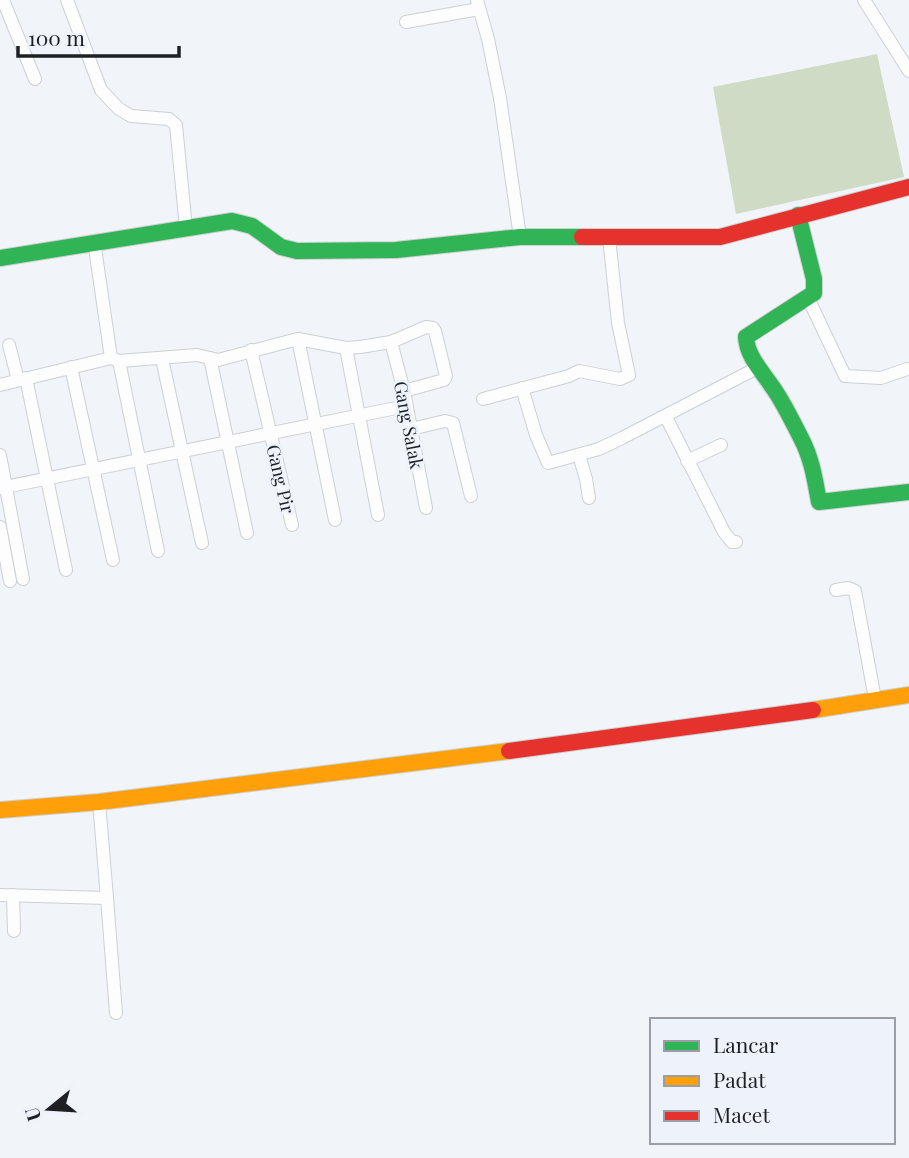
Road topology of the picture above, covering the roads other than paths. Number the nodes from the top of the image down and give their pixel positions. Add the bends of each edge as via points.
1 (3, 0) edge
2 (67, 0) edge
3 (864, 0) edge
4 (478, 4) edge
5 (406, 22) dead end
6 (909, 71) edge
7 (35, 79) dead end
8 (909, 187) edge
9 (798, 215) junction
10 (186, 228) junction
11 (520, 237) junction
12 (609, 237) junction
13 (94, 241) junction
14 (0, 258) edge
15 (808, 298) junction
16 (298, 339) junction
17 (391, 342) junction
18 (9, 345) dead end
19 (346, 348) junction
20 (251, 350) junction
21 (210, 358) junction
22 (115, 359) junction
23 (162, 359) junction
24 (71, 367) junction
25 (757, 368) junction
26 (907, 369) dead end
27 (22, 379) junction
28 (0, 384) edge
29 (523, 388) junction
30 (404, 391) junction
31 (483, 399) dead end
32 (406, 406) junction
33 (360, 415) junction
34 (666, 417) junction
35 (317, 425) junction
36 (411, 429) junction
37 (271, 433) junction
38 (227, 443) junction
39 (721, 445) dead end
40 (182, 451) junction
41 (0, 455) edge
42 (579, 455) junction
43 (138, 459) junction
44 (687, 461) junction
45 (94, 469) junction
46 (48, 477) junction
47 (3, 487) edge
48 (909, 492) edge
49 (471, 496) dead end
50 (589, 498) dead end
51 (426, 508) dead end
52 (377, 515) dead end
53 (335, 520) dead end
54 (292, 525) dead end
55 (5, 530) edge
56 (247, 533) dead end
57 (736, 542) dead end
58 (202, 543) dead end
59 (158, 551) dead end
60 (113, 560) dead end
61 (66, 570) dead end
62 (16, 580) dead end
63 (836, 590) dead end
64 (909, 695) edge
65 (875, 699) junction
66 (99, 802) junction
67 (0, 810) edge
68 (7, 895) edge
69 (107, 898) junction
70 (13, 931) dead end
71 (116, 1013) dead end

1 - 7 street
2 - 10 street via 101,90 131,116 169,118 176,125
3 - 6 street
4 - 5 street
4 - 11 street via 500,99
8 - 9 street
9 - 12 street via 720,237
9 - 15 street via 814,279 814,293
10 - 11 street via 240,222 281,247 297,251 396,250
10 - 13 street
11 - 12 street
12 - 29 street via 629,375 620,379 579,371
13 - 14 street
13 - 22 street
15 - 25 street via 746,337
15 - 26 street via 845,376 881,378
16 - 19 street
16 - 20 street
16 - 35 street
17 - 19 street
17 - 30 street, Gang Salak
17 - 30 street via 426,327 435,331 444,380
18 - 27 street
19 - 33 street
20 - 21 street via 224,359
20 - 37 street, Gang Pir
21 - 23 street
21 - 38 street
22 - 23 street
22 - 24 street
22 - 43 street
23 - 40 street
24 - 27 street
24 - 45 street
25 - 34 street
25 - 48 street via 803,441 813,465 819,502
27 - 28 street
27 - 46 street
29 - 31 street
29 - 42 street via 548,463
30 - 32 street, Gang Salak
32 - 33 street
32 - 36 street, Gang Salak
33 - 35 street
33 - 52 street
34 - 42 street
34 - 44 street
35 - 37 street
35 - 53 street
36 - 49 street via 453,423
36 - 51 street, Gang Salak
37 - 38 street
37 - 54 street, Gang Pir
38 - 40 street
38 - 56 street
39 - 44 street
40 - 43 street
40 - 58 street
41 - 47 street
42 - 50 street
43 - 45 street
43 - 59 street
44 - 57 street via 724,532
45 - 46 street
45 - 60 street
46 - 47 street
46 - 61 street
47 - 55 street
55 - 62 street
63 - 65 street via 848,587 855,591
64 - 65 street
65 - 66 street via 730,723
66 - 67 street
66 - 69 street
68 - 69 street
68 - 70 street
69 - 71 street

